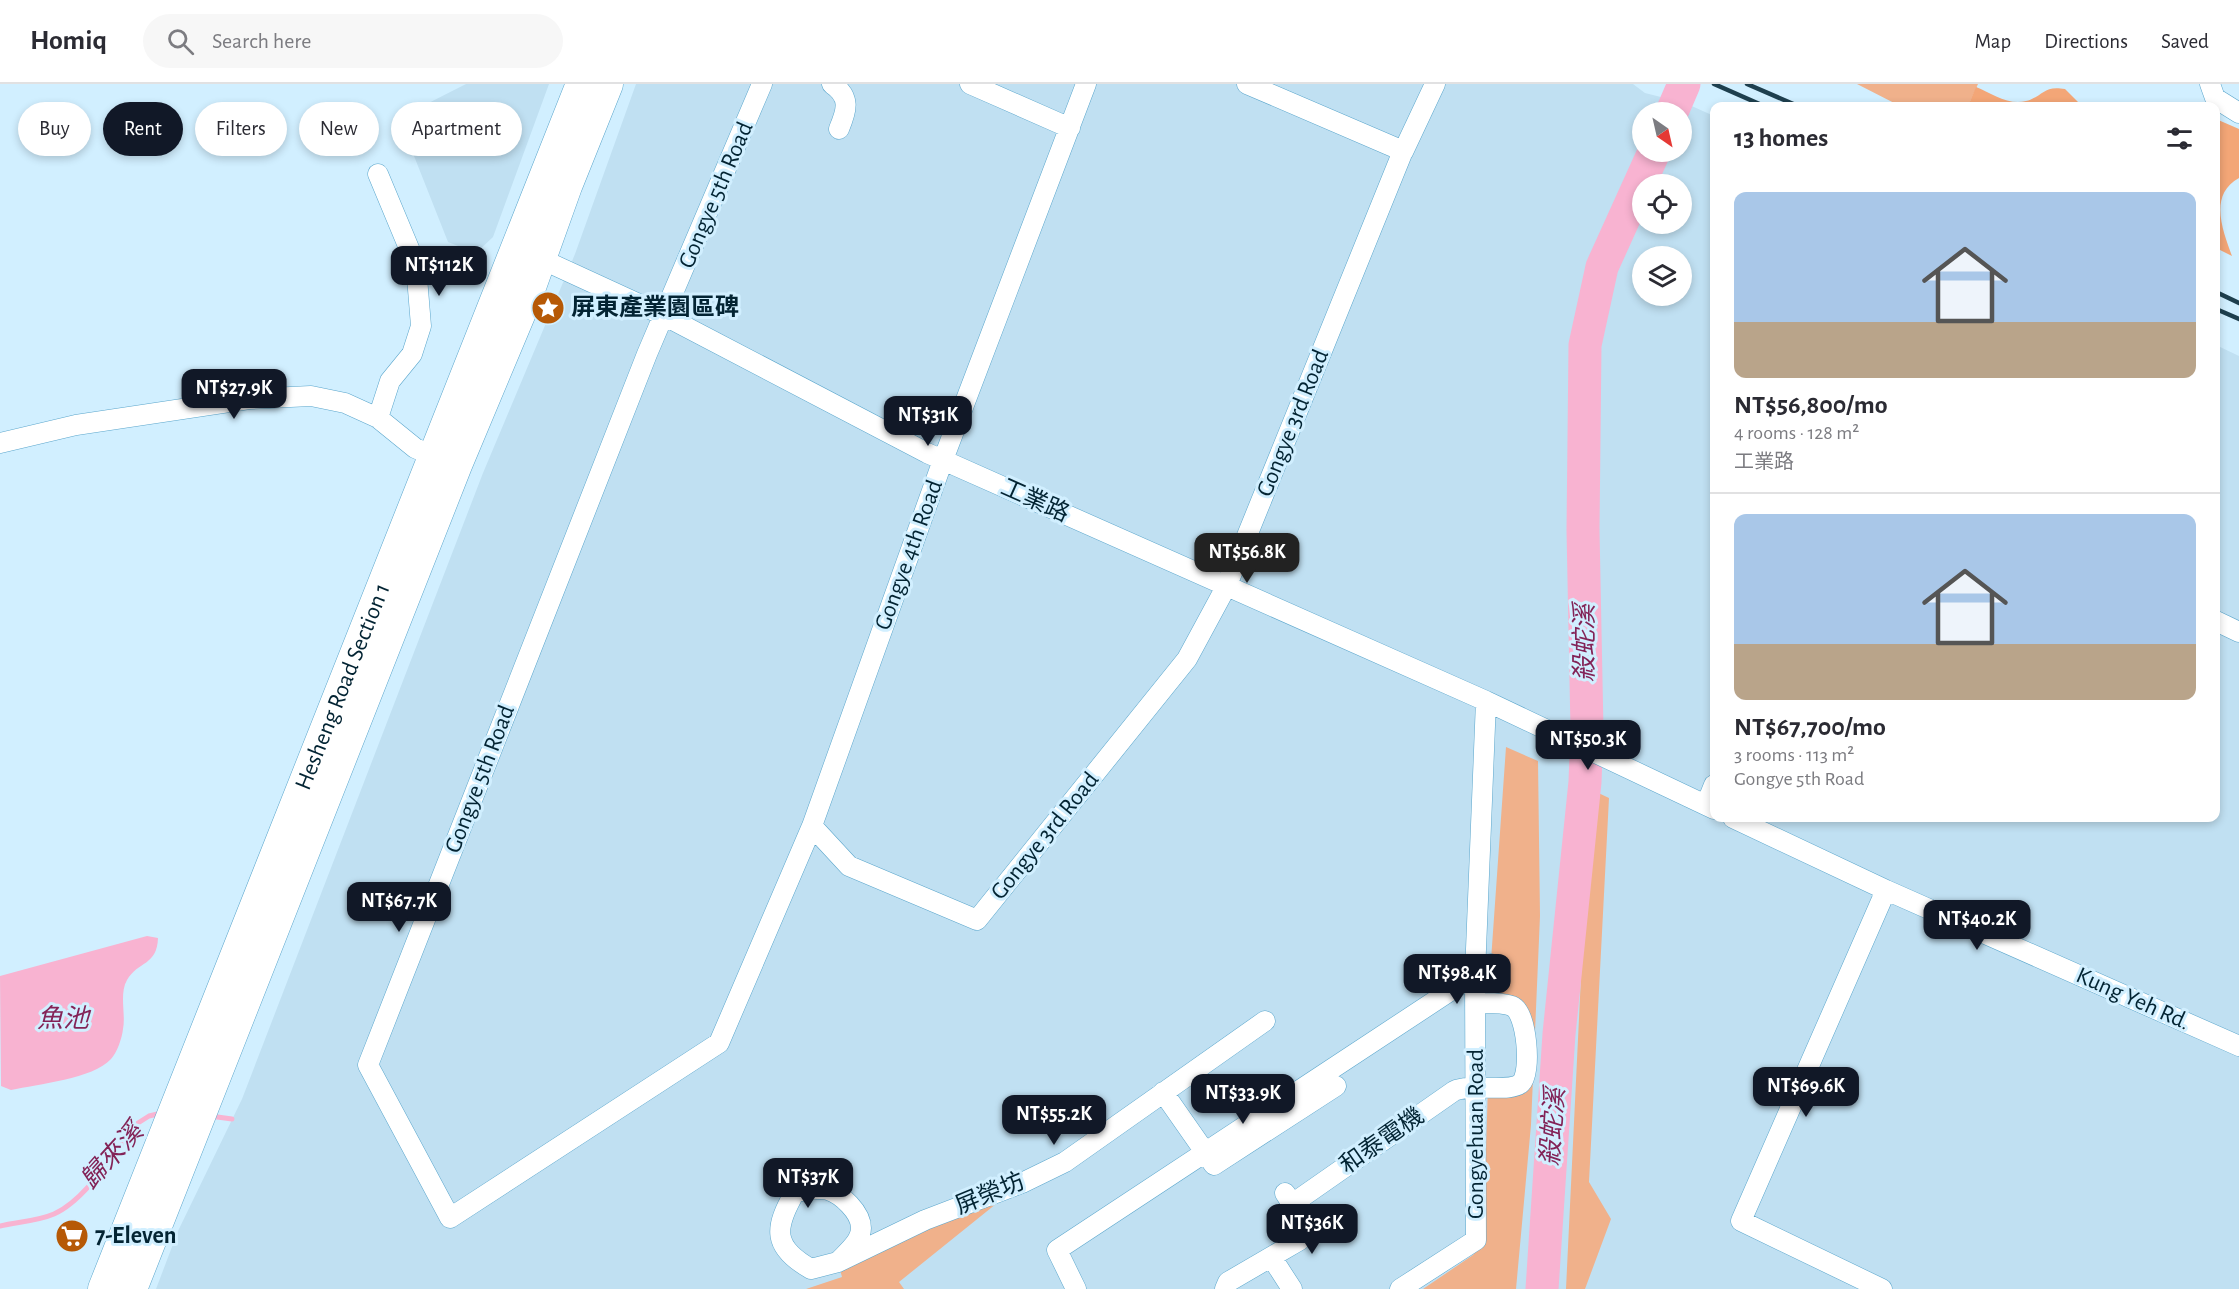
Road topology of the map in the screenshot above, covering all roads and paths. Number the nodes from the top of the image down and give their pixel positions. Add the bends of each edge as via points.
1 (582, 84) edge
2 (608, 84) edge
3 (762, 84) edge
4 (832, 84) edge
5 (970, 84) edge
6 (1086, 84) edge
7 (1247, 84) edge
8 (1435, 84) edge
9 (2210, 84) edge
10 (2239, 112) edge
11 (1070, 128) junction
12 (839, 129) dead end
13 (1403, 152) junction
14 (378, 174) dead end
15 (527, 253) junction
16 (664, 316) junction
17 (378, 418) junction
18 (0, 443) edge
19 (943, 460) junction
20 (445, 461) junction
21 (1227, 585) junction
22 (2220, 623) edge
23 (2239, 632) edge
24 (1486, 702) junction
25 (1710, 807) edge
26 (1742, 822) edge
27 (812, 826) junction
28 (1886, 890) junction
29 (1483, 969) junction
30 (1475, 1003) junction
31 (1265, 1021) dead end
32 (2239, 1046) edge
33 (1336, 1086) dead end
34 (1476, 1086) junction
35 (1163, 1092) junction
36 (188, 1112) junction
37 (1206, 1152) junction
38 (1272, 1258) junction
39 (838, 1262) junction
40 (104, 1289) edge
41 (131, 1289) edge
42 (1076, 1289) edge
43 (1225, 1289) edge
44 (1292, 1289) edge
45 (1400, 1289) edge
46 (1882, 1289) edge

1 - 15 main road, Hesheng Road Section 1
2 - 15 main road, Hesheng Road Section 1
3 - 16 street, Gongye 5th Road
4 - 12 street via 843,91 847,102
5 - 11 street
6 - 11 street, Gongye 4th Road
7 - 13 street
8 - 13 street, Gongye 3rd Road
9 - 10 street via 2215,98
11 - 19 street, Gongye 4th Road
13 - 21 street, Gongye 3rd Road
14 - 17 street via 416,265 421,326 412,354 390,381
15 - 16 street, 工業路
15 - 20 main road, Hesheng Road Section 1 via 525,298
16 - 19 street, 工業路
16 - 27 street, Gongye 5th Road via 368,1065 450,1218 719,1043
17 - 18 street via 345,404 311,396 249,399 76,425
17 - 20 street via 415,448
19 - 21 street, 工業路
19 - 27 street, Gongye 4th Road
20 - 36 main road, Hesheng Road Section 1
21 - 24 street, 工業路
21 - 27 street, Gongye 3rd Road via 1187,659 976,920 849,866
22 - 23 street
24 - 25 street, 工業路
24 - 29 street, Gongyehuan Road
26 - 28 street, Kung Yeh Rd.
28 - 32 street, Kung Yeh Rd.
28 - 46 street via 1741,1221
29 - 30 street, Gongyehuan Road
29 - 37 street
30 - 34 street, Gongyehuan Road
30 - 34 street, 和泰電機 via 1512,1005 1521,1012 1526,1029 1525,1077 1521,1084
31 - 35 street, 屏榮坊
33 - 37 street via 1214,1165
34 - 38 street, 和泰電機 via 1454,1091 1289,1198 1304,1223 1304,1233 1293,1246
34 - 45 street, Gongyehuan Road via 1476,1240
35 - 37 street
35 - 39 street, 屏榮坊 via 1065,1162 925,1220
36 - 40 main road, Hesheng Road Section 1
36 - 41 main road, Hesheng Road Section 1
37 - 42 street via 1058,1250
38 - 43 street, 和泰電機 via 1228,1282
38 - 44 street
39 - 39 street, 屏榮坊 via 811,1269 793,1259 782,1245 778,1233 781,1217 795,1192 827,1190 844,1199 857,1215 861,1227 856,1242

